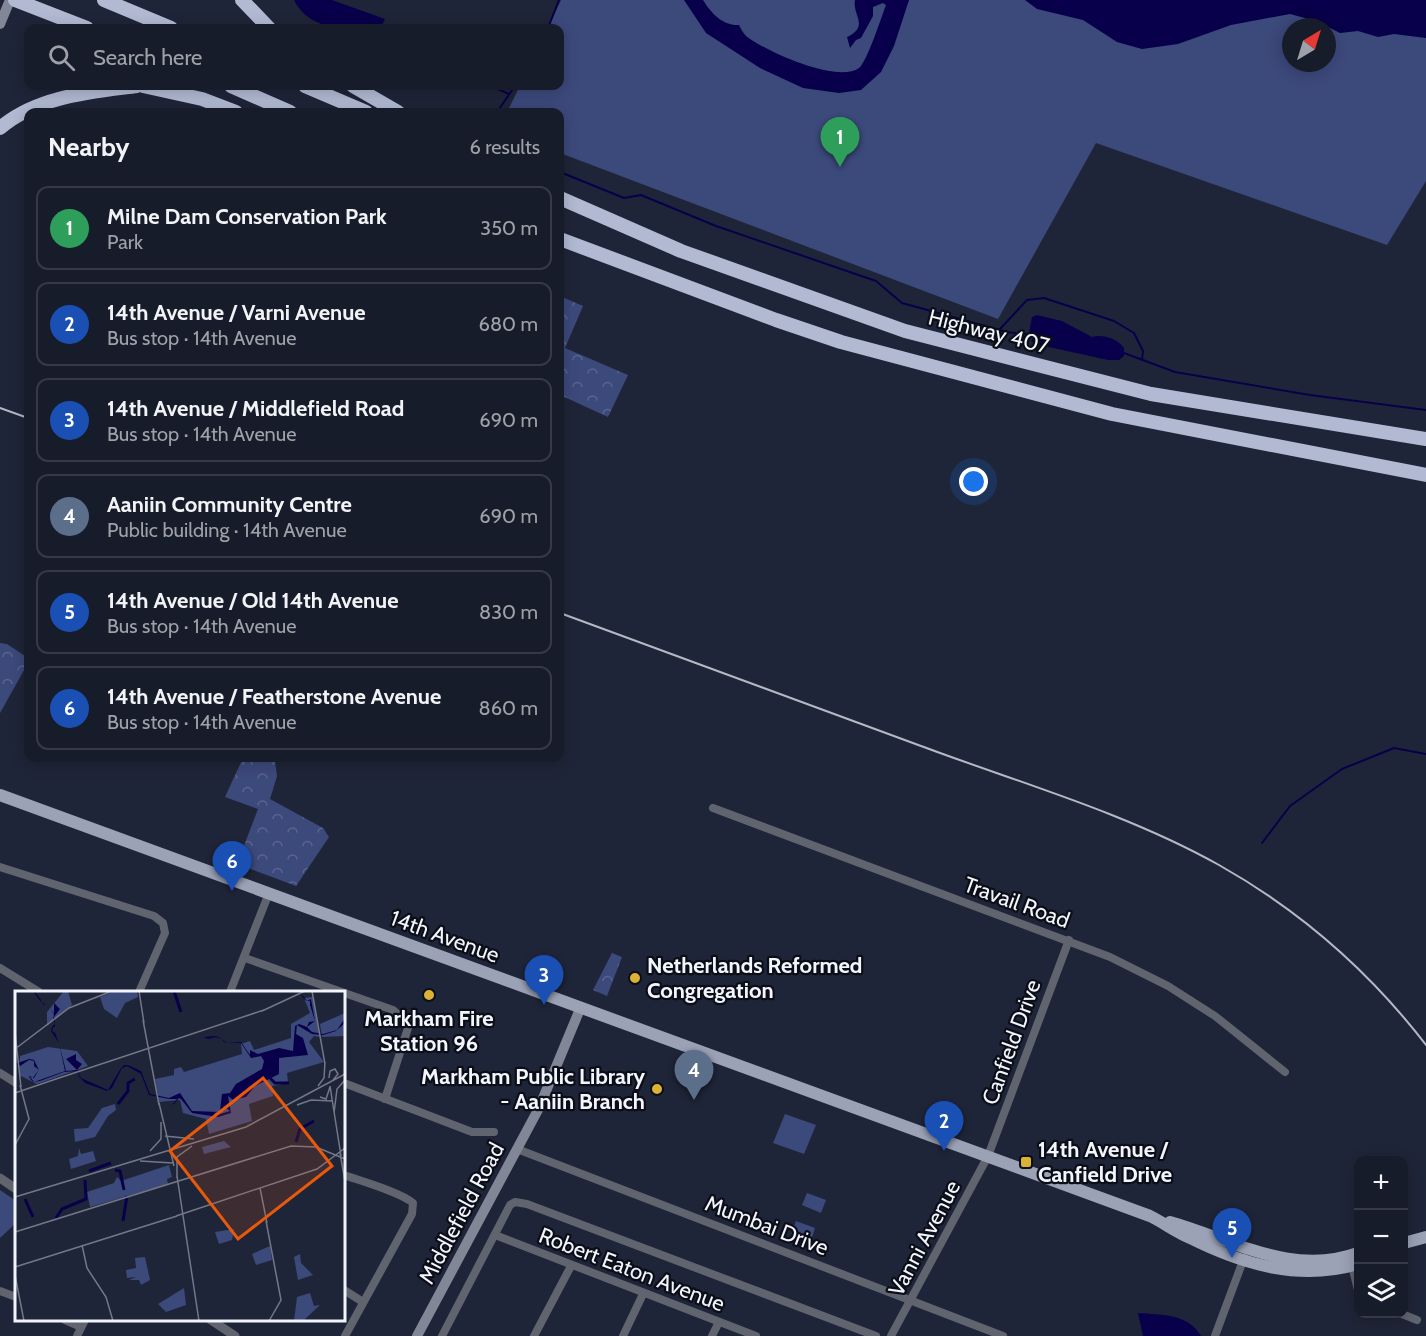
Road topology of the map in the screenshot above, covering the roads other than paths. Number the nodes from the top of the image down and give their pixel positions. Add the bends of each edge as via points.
1 (10, 0) edge
2 (104, 0) edge
3 (242, 0) edge
4 (20, 2) edge
5 (0, 24) edge
6 (77, 24) edge
7 (161, 24) edge
8 (265, 24) edge
9 (110, 90) edge
10 (161, 90) edge
11 (240, 90) edge
12 (314, 90) edge
13 (360, 90) edge
14 (33, 108) edge
15 (226, 108) edge
16 (281, 108) edge
17 (357, 108) edge
18 (391, 108) edge
19 (24, 112) edge
20 (0, 128) edge
21 (564, 200) edge
22 (564, 241) edge
23 (1426, 440) edge
24 (1426, 475) edge
25 (0, 795) edge
26 (713, 808) dead end
27 (1, 870) edge
28 (269, 893) junction
29 (1069, 940) junction
30 (245, 958) junction
31 (0, 968) edge
32 (36, 991) edge
33 (140, 991) edge
34 (231, 991) edge
35 (340, 991) edge
36 (345, 993) edge
37 (580, 1009) junction
38 (1285, 1072) dead end
39 (0, 1073) edge
40 (15, 1082) edge
41 (345, 1083) edge
42 (386, 1099) junction
43 (494, 1132) dead end
44 (517, 1149) junction
45 (988, 1156) junction
46 (345, 1175) edge
47 (0, 1178) edge
48 (15, 1188) edge
49 (495, 1235) junction
50 (1426, 1237) edge
51 (1408, 1242) edge
52 (1246, 1253) junction
53 (1354, 1254) edge
54 (1354, 1265) edge
55 (571, 1266) junction
56 (0, 1291) edge
57 (345, 1291) edge
58 (643, 1294) junction
59 (15, 1298) edge
60 (363, 1302) junction
61 (911, 1303) junction
62 (1408, 1316) edge
63 (1417, 1320) dead end
64 (212, 1321) edge
65 (719, 1322) junction
66 (83, 1323) edge
67 (980, 1328) junction
68 (77, 1336) edge
69 (235, 1336) edge
70 (345, 1336) edge
71 (417, 1336) edge
72 (442, 1336) edge
73 (534, 1336) edge
74 (623, 1336) edge
75 (712, 1336) edge
76 (756, 1336) edge
77 (876, 1336) edge
78 (891, 1336) edge
79 (975, 1336) edge
80 (1003, 1336) edge
81 (1215, 1336) edge

1 - 4 highway
1 - 5 main road
2 - 7 highway
3 - 8 highway
4 - 6 highway
9 - 14 highway via 70,96
10 - 15 highway
11 - 16 highway
12 - 17 highway
13 - 18 highway
19 - 20 highway
21 - 23 highway, Highway 407 via 681,251 905,331 1151,394
22 - 24 highway via 841,342 1112,414
25 - 28 main road, 14th Avenue
26 - 29 street, Travail Road
27 - 33 street via 154,916 163,923 165,933
28 - 30 street
28 - 37 main road, 14th Avenue
29 - 38 street, Travail Road via 1168,986 1215,1016
29 - 45 street, Canfield Drive
30 - 34 street
30 - 35 street
31 - 32 street
36 - 42 street via 401,1016 408,1028
37 - 44 main road, Middlefield Road via 539,1108
37 - 45 main road, 14th Avenue
39 - 40 street
41 - 42 street
42 - 43 street via 472,1132
44 - 61 street, Mumbai Drive
44 - 71 main road, Middlefield Road
45 - 52 main road, 14th Avenue via 1146,1215 1192,1239
45 - 61 street, Vanni Avenue
46 - 60 street via 404,1196 412,1203 412,1214
47 - 48 street
49 - 55 street, Robert Eaton Avenue
49 - 72 street
49 - 77 street via 510,1205 521,1203
50 - 51 main road
52 - 53 main road, 14th Avenue via 1310,1262
52 - 54 main road, 14th Avenue via 1275,1269 1301,1273
52 - 81 street
55 - 58 street, Robert Eaton Avenue
55 - 73 street
56 - 59 street
57 - 60 street
58 - 65 street, Robert Eaton Avenue
58 - 74 street
60 - 70 street
61 - 67 street, Mumbai Drive
61 - 78 street, Vanni Avenue
62 - 63 street
64 - 69 street
65 - 75 street
65 - 76 street, Robert Eaton Avenue
66 - 68 street
67 - 79 street
67 - 80 street, Mumbai Drive

